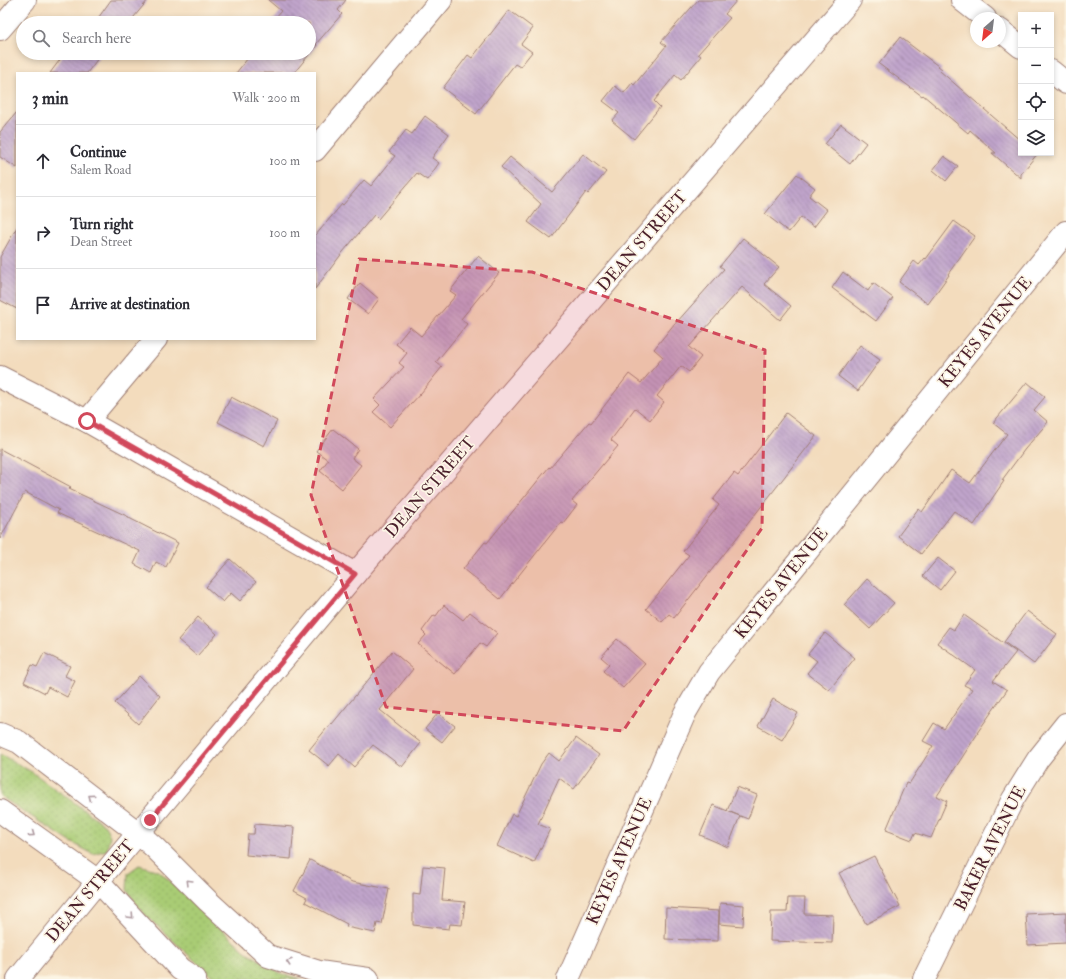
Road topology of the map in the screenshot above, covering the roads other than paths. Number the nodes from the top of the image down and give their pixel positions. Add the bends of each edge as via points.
1 (25, 0) edge
2 (441, 0) edge
3 (850, 0) edge
4 (962, 0) edge
5 (977, 12) edge
6 (0, 29) edge
7 (1006, 35) edge
8 (1018, 45) edge
9 (1054, 73) edge
10 (1066, 83) edge
11 (316, 149) edge
12 (1066, 232) edge
13 (155, 340) edge
14 (0, 377) edge
15 (87, 421) junction
16 (355, 574) junction
17 (1066, 724) edge
18 (0, 734) edge
19 (0, 811) edge
20 (138, 833) junction
21 (98, 881) junction
22 (18, 979) edge
23 (195, 979) edge
24 (368, 979) edge
25 (568, 979) edge
26 (924, 979) edge

1 - 6 street
2 - 11 street
3 - 16 street, DEAN STREET
4 - 5 street
7 - 8 street
9 - 10 street
12 - 25 street, KEYES AVENUE via 710,672 685,713
13 - 15 street
14 - 15 street
15 - 16 street
16 - 20 street, DEAN STREET
17 - 26 street, BAKER AVENUE via 1038,758 1013,799
20 -> 18 street via 19,742
19 -> 21 street
20 - 21 street, DEAN STREET
24 -> 20 street via 320,972 268,956
21 - 22 street, DEAN STREET
21 -> 23 street via 180,969

